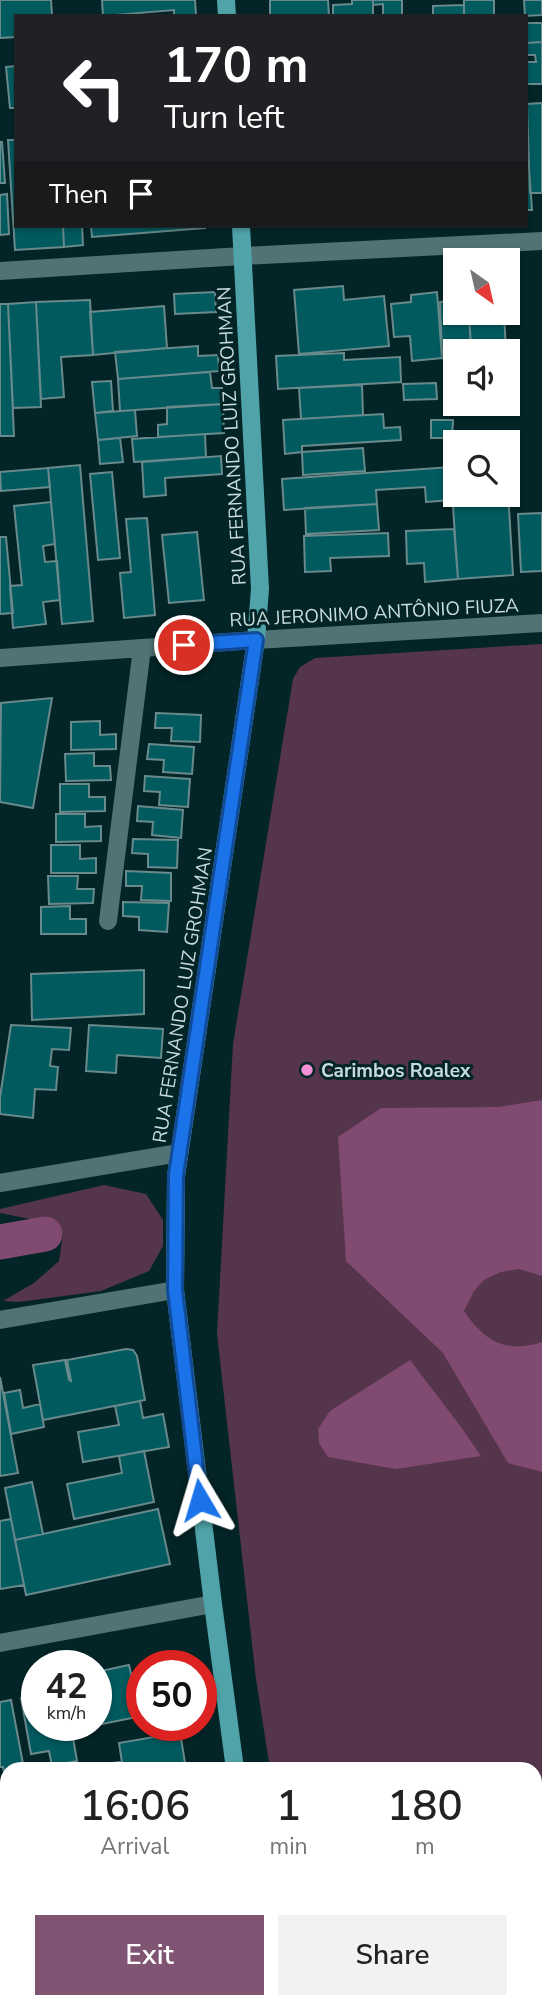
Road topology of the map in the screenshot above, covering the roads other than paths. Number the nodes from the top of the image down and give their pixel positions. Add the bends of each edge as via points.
1 (241, 228) edge
2 (542, 241) edge
3 (242, 256) junction
4 (0, 271) edge
5 (542, 623) edge
6 (256, 640) junction
7 (142, 648) junction
8 (0, 658) edge
9 (108, 921) dead end
10 (179, 1153) junction
11 (0, 1183) edge
12 (175, 1290) junction
13 (0, 1320) edge
14 (213, 1604) junction
15 (0, 1643) edge
16 (234, 1762) edge

1 - 3 main road, RUA FERNANDO LUIZ GROHMAN
2 - 3 street
3 - 4 street
3 - 6 main road, RUA FERNANDO LUIZ GROHMAN via 260,589
5 - 6 street, RUA JERONIMO ANTÔNIO FIUZA
6 - 7 street, RUA JERONIMO ANTÔNIO FIUZA
6 - 10 main road, RUA FERNANDO LUIZ GROHMAN
7 - 8 street, RUA JERONIMO ANTÔNIO FIUZA
7 - 9 street
10 - 11 street
10 - 12 main road, RUA FERNANDO LUIZ GROHMAN
12 - 13 street
12 - 14 main road, RUA FERNANDO LUIZ GROHMAN
14 - 15 street
14 - 16 main road, RUA FERNANDO LUIZ GROHMAN

